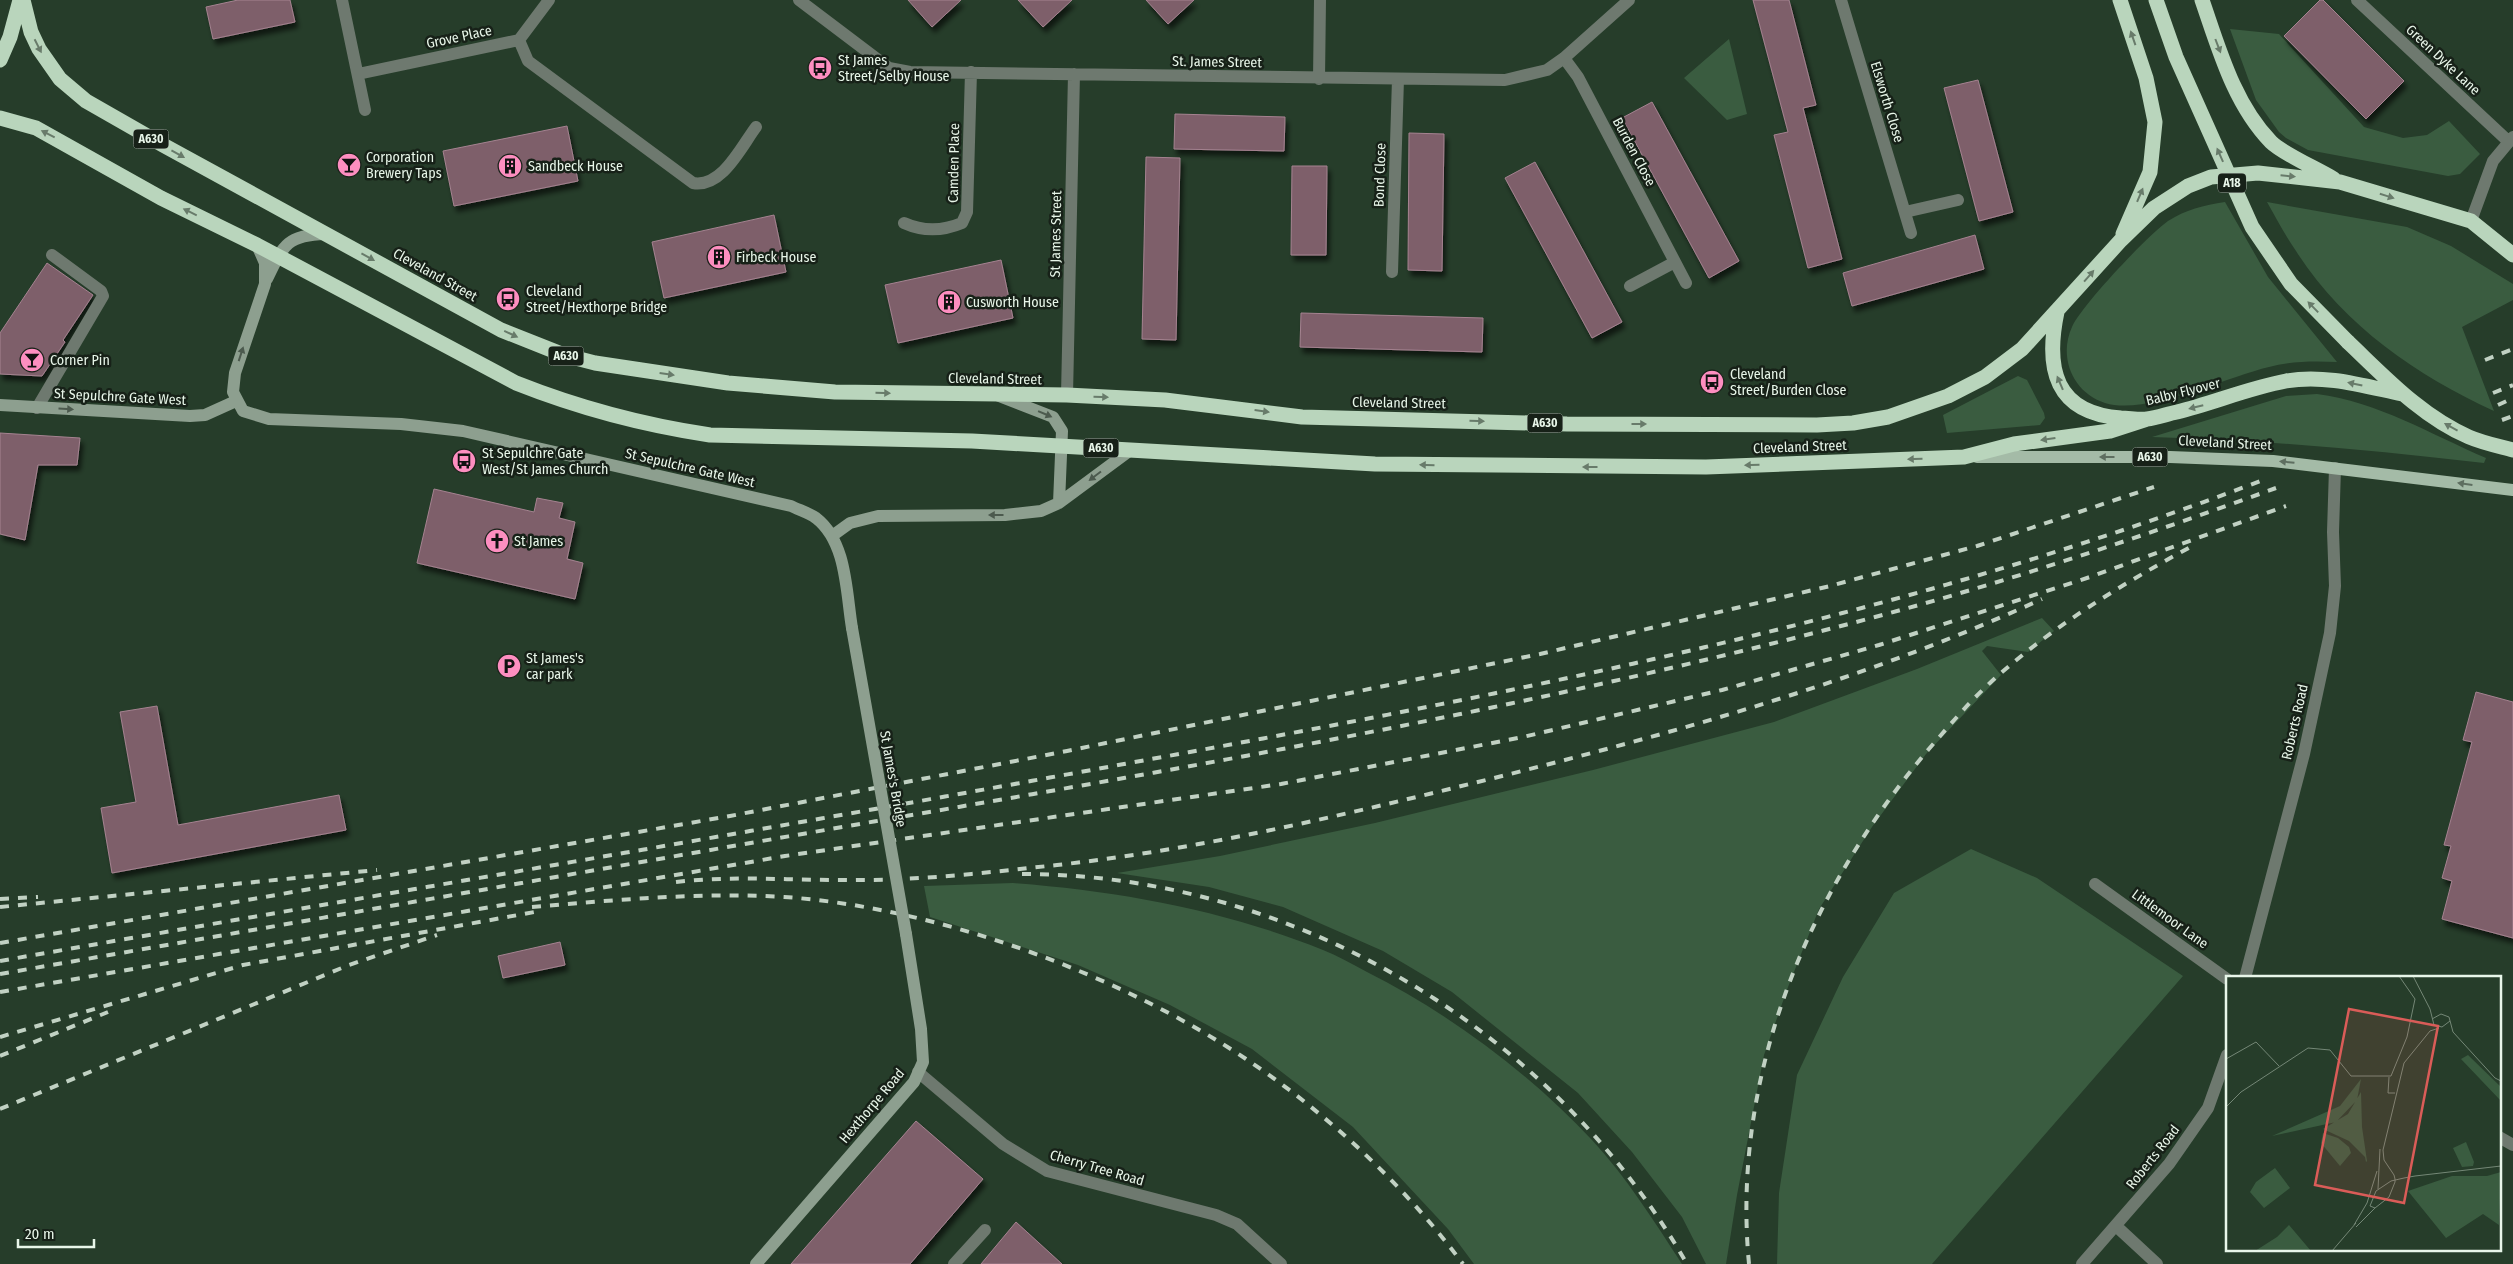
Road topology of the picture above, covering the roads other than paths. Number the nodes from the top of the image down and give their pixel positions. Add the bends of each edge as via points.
1 (22, 0) edge
2 (342, 0) edge
3 (549, 0) edge
4 (799, 0) edge
5 (1320, 0) edge
6 (1629, 0) edge
7 (1841, 0) edge
8 (2120, 0) edge
9 (2156, 0) edge
10 (2202, 0) edge
11 (2358, 0) edge
12 (518, 40) junction
13 (1564, 58) junction
14 (0, 60) edge
15 (971, 72) junction
16 (358, 74) junction
17 (1074, 74) junction
18 (1319, 79) junction
19 (1398, 79) junction
20 (365, 110) dead end
21 (0, 118) edge
22 (756, 127) dead end
23 (2510, 139) edge
24 (2340, 182) junction
25 (1958, 200) dead end
26 (1905, 212) junction
27 (2471, 221) junction
28 (904, 223) dead end
29 (1911, 233) dead end
30 (325, 234) junction
31 (2121, 240) junction
32 (257, 245) junction
33 (52, 255) dead end
34 (2513, 255) edge
35 (278, 256) junction
36 (1675, 262) junction
37 (1392, 272) dead end
38 (1686, 283) dead end
39 (265, 284) junction
40 (1630, 286) dead end
41 (2057, 312) junction
42 (2402, 394) junction
43 (1067, 395) junction
44 (999, 396) junction
45 (236, 401) junction
46 (0, 405) edge
47 (37, 408) junction
48 (2147, 419) junction
49 (1062, 446) junction
50 (1132, 449) junction
51 (2513, 450) edge
52 (1964, 457) junction
53 (2335, 468) junction
54 (2513, 490) edge
55 (1059, 503) junction
56 (832, 536) junction
57 (852, 628) joint
58 (2095, 884) dead end
59 (906, 934) joint
60 (2246, 976) edge
61 (2226, 978) edge
62 (2226, 1058) edge
63 (918, 1072) junction
64 (2500, 1137) edge
65 (2513, 1145) edge
66 (2116, 1226) junction
67 (985, 1230) dead end
68 (756, 1264) edge
69 (954, 1264) edge
70 (1281, 1264) edge
71 (2082, 1264) edge
72 (2157, 1264) edge

1 - 14 highway
1 -> 30 highway, Cleveland Street / A630 via 39,49 60,79 75,93 163,146
2 - 16 street
3 - 12 street
4 - 15 street, St. James Street via 889,68 910,72
5 - 18 street
6 - 13 street, St. James Street
7 - 26 street, Elsworth Close
31 -> 8 highway, Balby Flyover via 2150,172 2155,122 2146,78
42 -> 9 highway, Balby Flyover / A18, bridge via 2291,284 2252,227 2176,57
10 -> 24 highway via 2235,88 2251,116 2272,143
11 - 23 street, Green Dyke Lane
12 - 16 street, Grove Place
12 - 22 street via 528,62 693,182 706,182 720,175
13 - 19 street, St. James Street via 1547,70 1505,80
13 - 36 street, Burden Close via 1578,78
15 - 17 street, St. James Street
15 - 28 street, Camden Place via 968,212 962,223 951,228 917,229
16 - 20 street
17 - 18 street, St. James Street
17 - 43 street, St James Street
18 - 19 street, St. James Street
19 - 37 street, Bond Close
32 -> 21 highway, Cleveland Street / A630 via 161,198 36,128
23 - 27 street via 2493,162
24 -> 27 highway, Balby Flyover / A630
31 -> 24 highway, Balby Flyover / A630 via 2154,208 2188,186 2211,177 2258,173
25 - 26 street
26 - 29 street, Elsworth Close
27 - 34 highway, Balby Flyover / A630
30 - 35 street via 303,234 284,246
30 -> 44 highway, Cleveland Street / A630 via 501,330 564,355 595,363 728,383 825,391
41 -> 31 highway, Balby Flyover / A630
32 - 35 highway, Cleveland Street / A630
32 - 39 street via 265,263
33 - 47 street via 101,290 102,296
35 - 39 street
35 - 49 highway, Cleveland Street / A630 via 500,375 554,398 612,416 710,435
36 - 38 street, Burden Close
36 - 40 street
45 -> 39 street via 234,372
43 -> 41 highway, Cleveland Street / A630 via 1166,400 1302,417 1576,424 1817,426 1853,423 1888,416 1948,396 1984,377 2022,349
48 -> 41 highway, Balby Flyover / A630 via 2101,416 2081,408 2066,396 2052,360 2051,340
42 -> 48 highway, Balby Flyover / A630 via 2335,380 2308,378 2258,388
51 -> 42 highway, Balby Flyover / A630 via 2469,436 2431,416
43 - 44 highway, Cleveland Street / A630
44 -> 49 street via 1053,417 1062,430
47 -> 45 street, St Sepulchre Gate West via 190,416 205,415
45 - 56 street, St Sepulchre Gate West via 243,411 269,419 401,424 463,431 792,506 815,517
46 - 47 street, St Sepulchre Gate West
48 -> 52 highway, Cleveland Street / A630 via 2110,431 2014,444
49 - 50 highway, Cleveland Street / A630
49 - 55 street
52 -> 50 highway, Cleveland Street / A630 via 1706,467 1547,467 1375,464
50 -> 55 street
53 -> 52 main road, Cleveland Street / A630 via 2273,461 2170,457
54 -> 53 main road, A630
53 - 60 street, Roberts Road via 2335,586 2330,633 2304,754
55 -> 56 street via 1041,512 1005,515 878,516 850,523
56 - 57 street, St Sepulchre Gate West via 842,563
57 - 59 street, St James's Bridge, bridge
58 - 61 street, Littlemoor Lane
59 - 63 street, Hexthorpe Road via 921,1029 922,1062
62 - 66 street, Roberts Road via 2208,1108 2169,1164
63 - 68 street, Hexthorpe Road via 914,1082
63 - 70 street, Cherry Tree Road via 1004,1144 1047,1172 1216,1215 1238,1224
64 - 65 street
66 - 71 street, Roberts Road
66 - 72 street
67 - 69 street

